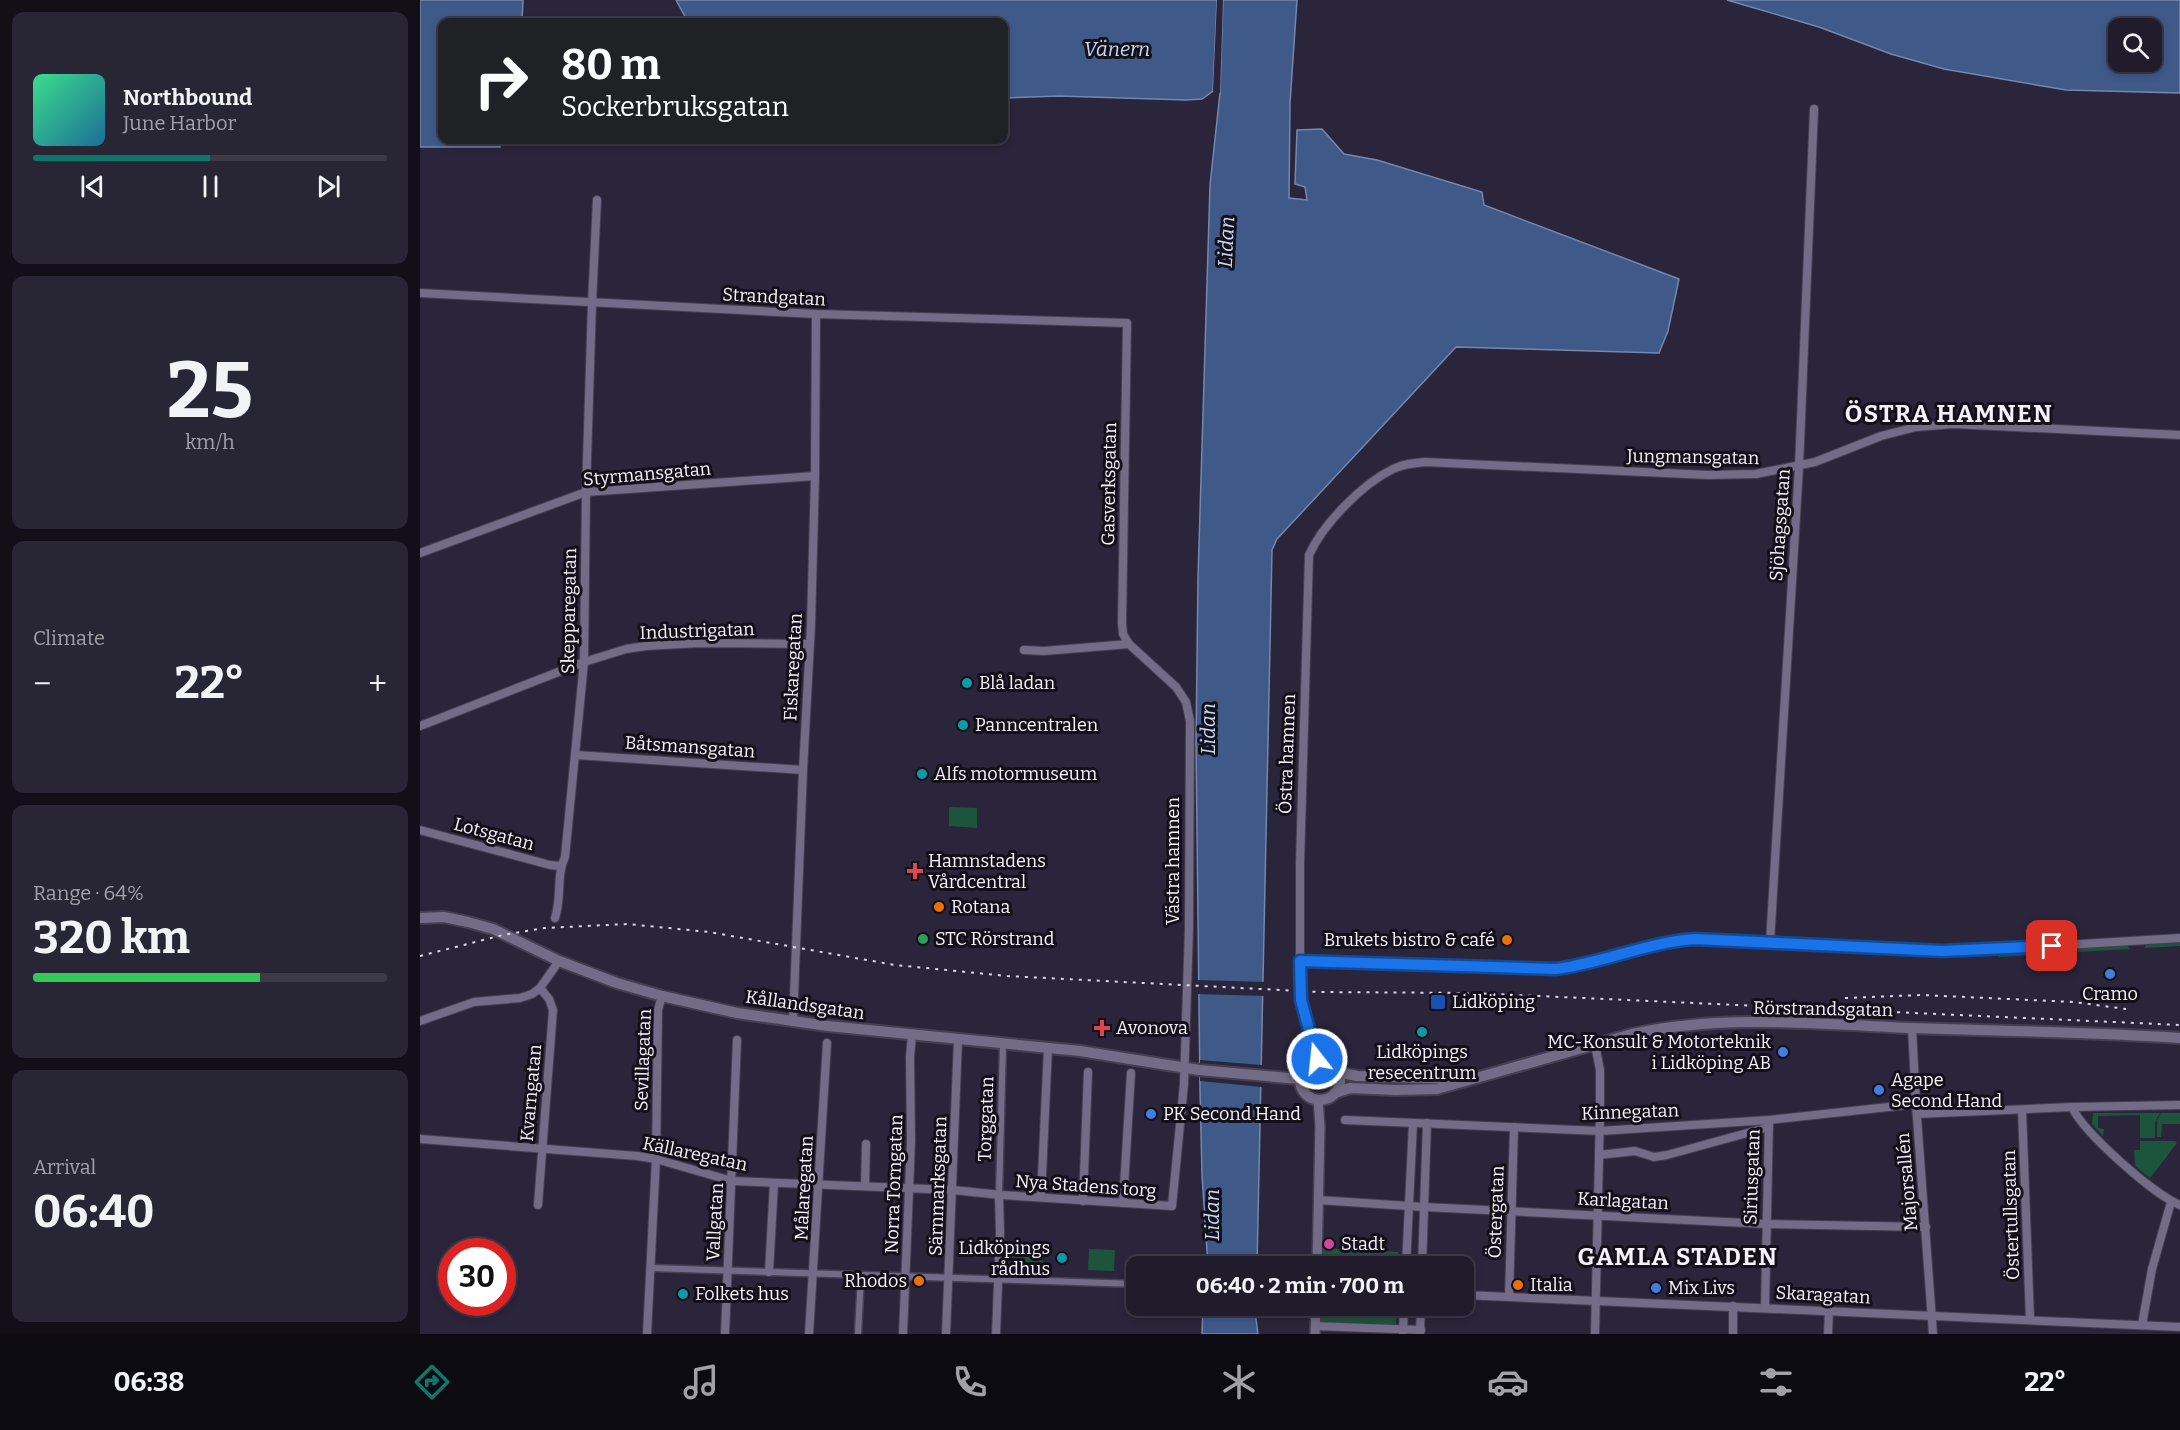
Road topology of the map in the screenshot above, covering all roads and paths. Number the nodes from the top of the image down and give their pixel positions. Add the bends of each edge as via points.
1 (1814, 109) dead end
2 (597, 200) dead end
3 (420, 293) edge
4 (592, 303) junction
5 (816, 314) junction
6 (1127, 323) joint
7 (2180, 435) edge
8 (1799, 467) junction
9 (815, 476) junction
10 (1381, 476) joint
11 (586, 492) junction
12 (420, 553) edge
13 (810, 644) junction
14 (1129, 644) junction
15 (1024, 650) dead end
16 (584, 662) junction
17 (420, 726) edge
18 (576, 755) junction
19 (803, 770) junction
20 (420, 830) edge
21 (560, 866) junction
22 (420, 918) edge
23 (555, 918) dead end
24 (2180, 938) edge
25 (1770, 942) junction
26 (559, 961) junction
27 (1300, 961) junction
28 (540, 988) junction
29 (662, 996) junction
30 (420, 1022) edge
31 (793, 1022) junction
32 (1912, 1028) junction
33 (912, 1035) junction
34 (2180, 1038) edge
35 (737, 1040) dead end
36 (958, 1040) junction
37 (827, 1043) dead end
38 (1004, 1044) junction
39 (1595, 1045) junction
40 (1048, 1048) junction
41 (1317, 1059) junction
42 (1184, 1068) junction
43 (1088, 1072) dead end
44 (1131, 1072) dead end
45 (1338, 1072) junction
46 (1299, 1078) junction
47 (1473, 1079) junction
48 (1335, 1093) junction
49 (1318, 1100) junction
50 (1916, 1104) junction
51 (2180, 1106) edge
52 (2072, 1107) junction
53 (2022, 1110) junction
54 (1917, 1114) junction
55 (1345, 1120) dead end
56 (1413, 1123) junction
57 (1427, 1123) junction
58 (1769, 1123) junction
59 (1514, 1127) junction
60 (1600, 1131) junction
61 (420, 1139) edge
62 (866, 1144) dead end
63 (542, 1149) junction
64 (1599, 1155) junction
65 (656, 1159) junction
66 (732, 1181) junction
67 (774, 1183) junction
68 (819, 1184) junction
69 (865, 1186) junction
70 (908, 1188) junction
71 (953, 1190) junction
72 (999, 1195) junction
73 (1041, 1197) junction
74 (1318, 1200) junction
75 (1083, 1201) junction
76 (2171, 1202) junction
77 (1123, 1203) junction
78 (538, 1205) dead end
79 (1410, 1205) junction
80 (2180, 1205) edge
81 (1172, 1206) joint
82 (1424, 1207) junction
83 (1511, 1211) junction
84 (1596, 1214) junction
85 (1766, 1224) junction
86 (1926, 1227) junction
87 (1317, 1256) edge
88 (1407, 1256) edge
89 (1422, 1256) edge
90 (652, 1268) junction
91 (728, 1270) junction
92 (769, 1272) junction
93 (814, 1274) junction
94 (861, 1275) junction
95 (905, 1277) junction
96 (950, 1278) junction
97 (1000, 1279) junction
98 (1126, 1284) edge
99 (1474, 1295) edge
100 (1509, 1297) junction
101 (1594, 1299) junction
102 (1733, 1306) junction
103 (1765, 1307) junction
104 (1829, 1310) junction
105 (1404, 1316) edge
106 (1421, 1316) edge
107 (1932, 1316) junction
108 (2030, 1319) junction
109 (2132, 1324) junction
110 (2142, 1325) junction
111 (2180, 1327) edge
112 (1315, 1330) edge
113 (1403, 1332) edge
114 (1420, 1332) edge
115 (647, 1334) edge
116 (725, 1334) edge
117 (809, 1334) edge
118 (858, 1334) edge
119 (903, 1334) edge
120 (946, 1334) edge
121 (996, 1334) edge
122 (1595, 1334) edge
123 (1733, 1334) edge
124 (1828, 1334) edge
125 (1933, 1334) edge
126 (2132, 1334) edge

1 - 8 street, Sjöhagsgatan
2 - 4 street, Skepparegatan
3 - 4 street, Strandgatan
4 - 5 street, Strandgatan
4 - 11 street, Skepparegatan
5 - 6 street, Strandgatan
5 - 9 street, Fiskaregatan
6 - 14 street, Gasverksgatan via 1122,623
7 - 8 street, Jungmansgatan via 1969,423 1935,425 1881,436
8 - 10 street, Jungmansgatan via 1736,476 1425,462 1407,464
8 - 25 street, Sjöhagsgatan
9 - 11 street, Styrmansgatan
9 - 13 street, Fiskaregatan
10 - 27 street, Östra hamnen via 1329,525 1309,555
11 - 12 street, Styrmansgatan
11 - 16 street, Skepparegatan
13 - 16 street, Industrigatan via 646,646
13 - 19 street, Fiskaregatan
14 - 15 street
14 - 42 street, Västra hamnen via 1176,687 1186,702 1190,721
16 - 17 street, Industrigatan
16 - 18 street, Skepparegatan
18 - 19 street, Båtsmansgatan
18 - 21 street, Skepparegatan via 565,857
19 - 31 street, Fiskaregatan
20 - 21 street, Lotsgatan
21 - 23 street, Skepparegatan via 560,898
22 - 26 main road, Kållandsgatan via 444,916 474,923
24 - 25 street via 1942,951
25 - 27 street via 1680,940 1579,966 1540,969
26 - 28 street
26 - 29 main road, Kållandsgatan
27 - 41 street, Östra hamnen via 1301,1000
28 - 30 street via 520,998 474,1002
28 - 63 street, Kvarngatan via 553,1010
29 - 31 main road, Kållandsgatan
29 - 65 street, Sevillagatan via 658,1010
31 - 33 main road, Kållandsgatan
32 - 34 main road, Rörstrandsgatan
32 - 39 main road, Rörstrandsgatan via 1795,1022 1695,1025 1662,1028
32 - 50 street, Majorsallén
33 - 36 main road, Kållandsgatan
33 - 70 street, Norra Torngatan
35 - 66 street, Vallgatan
36 - 38 main road, Kållandsgatan
36 - 71 street, Särnmarksgatan
37 - 68 street, Målaregatan
38 - 40 main road, Kållandsgatan
38 - 72 street, Torggatan
39 - 47 main road, Rörstrandsgatan
39 - 60 street via 1600,1070
40 - 42 main road, Kållandsgatan
40 - 73 street
41 - 45 main road via 1330,1062
41 - 46 main road via 1305,1066
42 - 46 main road, Kållandsgatan
42 - 81 street, Västra hamnen
43 - 75 street
44 - 77 street
45 - 47 main road, Rörstrandsgatan via 1357,1076
45 - 48 main road via 1340,1083
46 - 49 main road via 1306,1095
47 - 48 main road, Rörstrandsgatan via 1437,1089 1350,1088
48 - 49 main road
49 - 74 street
50 - 54 street, Majorsallén
50 - 58 street, Kinnegatan
51 - 52 street
52 - 53 street
52 - 76 street via 2114,1155
53 - 54 street
53 - 108 street, Östertullsgatan
54 - 86 street, Majorsallén
55 - 56 street, Kinnegatan
56 - 57 street, Kinnegatan
56 - 79 street
57 - 59 street, Kinnegatan
57 - 82 street
58 - 60 street, Kinnegatan
58 - 64 street via 1668,1155 1635,1151
58 - 85 street, Siriusgatan
59 - 60 street, Kinnegatan
59 - 83 street, Östergatan
60 - 64 street
61 - 63 street, Källaregatan
62 - 69 street
63 - 65 street, Källaregatan
63 - 78 street, Kvarngatan
64 - 84 street
65 - 66 street, Källaregatan
65 - 90 street, Sevillagatan
66 - 67 street, Källaregatan
66 - 91 street, Vallgatan
67 - 68 street, Källaregatan
67 - 92 street
68 - 69 street, Källaregatan
68 - 93 street, Målaregatan
69 - 70 street, Källaregatan
70 - 71 street, Källaregatan
70 - 95 street, Norra Torngatan
71 - 72 street, Källaregatan
71 - 96 street, Särnmarksgatan
72 - 73 street, Nya Stadens torg
72 - 97 street
73 - 75 street, Nya Stadens torg
74 - 79 street, Karlagatan
74 - 87 street
75 - 77 street, Nya Stadens torg
76 - 80 street
76 - 110 street via 2152,1269
77 - 81 street, Nya Stadens torg
79 - 82 street, Karlagatan
79 - 88 street
82 - 83 street, Karlagatan
82 - 89 street
83 - 84 street, Karlagatan
83 - 100 street, Östergatan
84 - 85 street, Karlagatan
84 - 101 street
85 - 86 street, Karlagatan
85 - 103 street, Siriusgatan
86 - 107 street, Majorsallén
90 - 91 street
90 - 115 street, Sevillagatan
91 - 92 street
91 - 116 street, Vallgatan
92 - 93 street
93 - 94 street
93 - 117 street, Målaregatan
94 - 95 street
94 - 118 street
95 - 96 street
95 - 119 street, Norra Torngatan
96 - 97 street
96 - 120 street, Särnmarksgatan
97 - 98 street
97 - 121 street
99 - 100 street, Skaragatan
100 - 101 street, Skaragatan
101 - 102 street, Skaragatan
101 - 122 street
102 - 103 street, Skaragatan
102 - 123 street
103 - 104 street, Skaragatan
104 - 107 street, Skaragatan
104 - 124 street
105 - 113 street
106 - 114 street
107 - 108 street, Skaragatan
107 - 125 street, Majorsallén
108 - 109 street, Skaragatan
109 - 110 street, Skaragatan
109 - 126 street
110 - 111 street, Skaragatan
112 - 113 street
113 - 114 street

